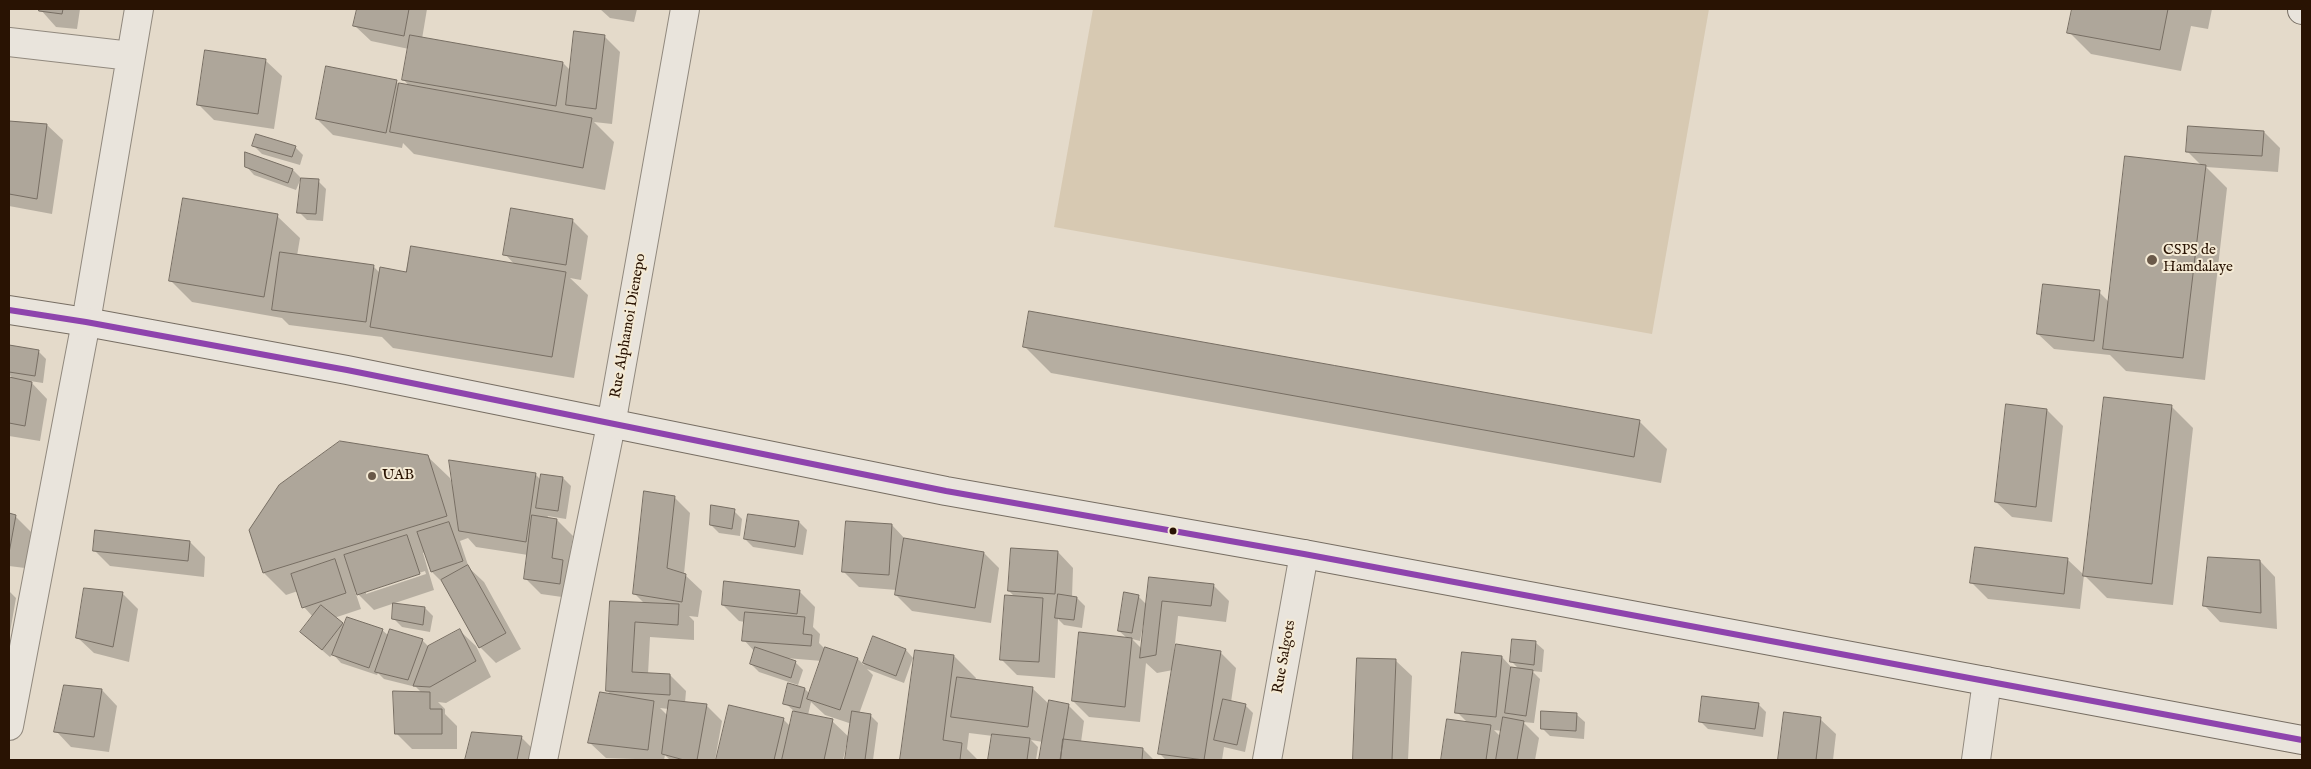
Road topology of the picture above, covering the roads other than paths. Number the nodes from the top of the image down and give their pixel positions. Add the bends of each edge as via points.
1 (139, 9) edge
2 (685, 9) edge
3 (9, 42) edge
4 (131, 56) junction
5 (9, 310) edge
6 (86, 322) junction
7 (612, 425) junction
8 (1304, 554) junction
9 (1987, 681) junction
10 (9, 726) edge
11 (2302, 740) edge
12 (543, 760) edge
13 (1267, 760) edge
14 (1976, 760) edge

1 - 4 street
2 - 7 street, Rue Alphamoi Dienepo
3 - 4 street
4 - 6 street
5 - 6 street
6 - 7 street via 347,370
6 - 10 street
7 - 8 street via 946,491
7 - 12 street, Rue Alphamoi Dienepo
8 - 9 street
8 - 13 street, Rue Salgots
9 - 11 street
9 - 14 street

